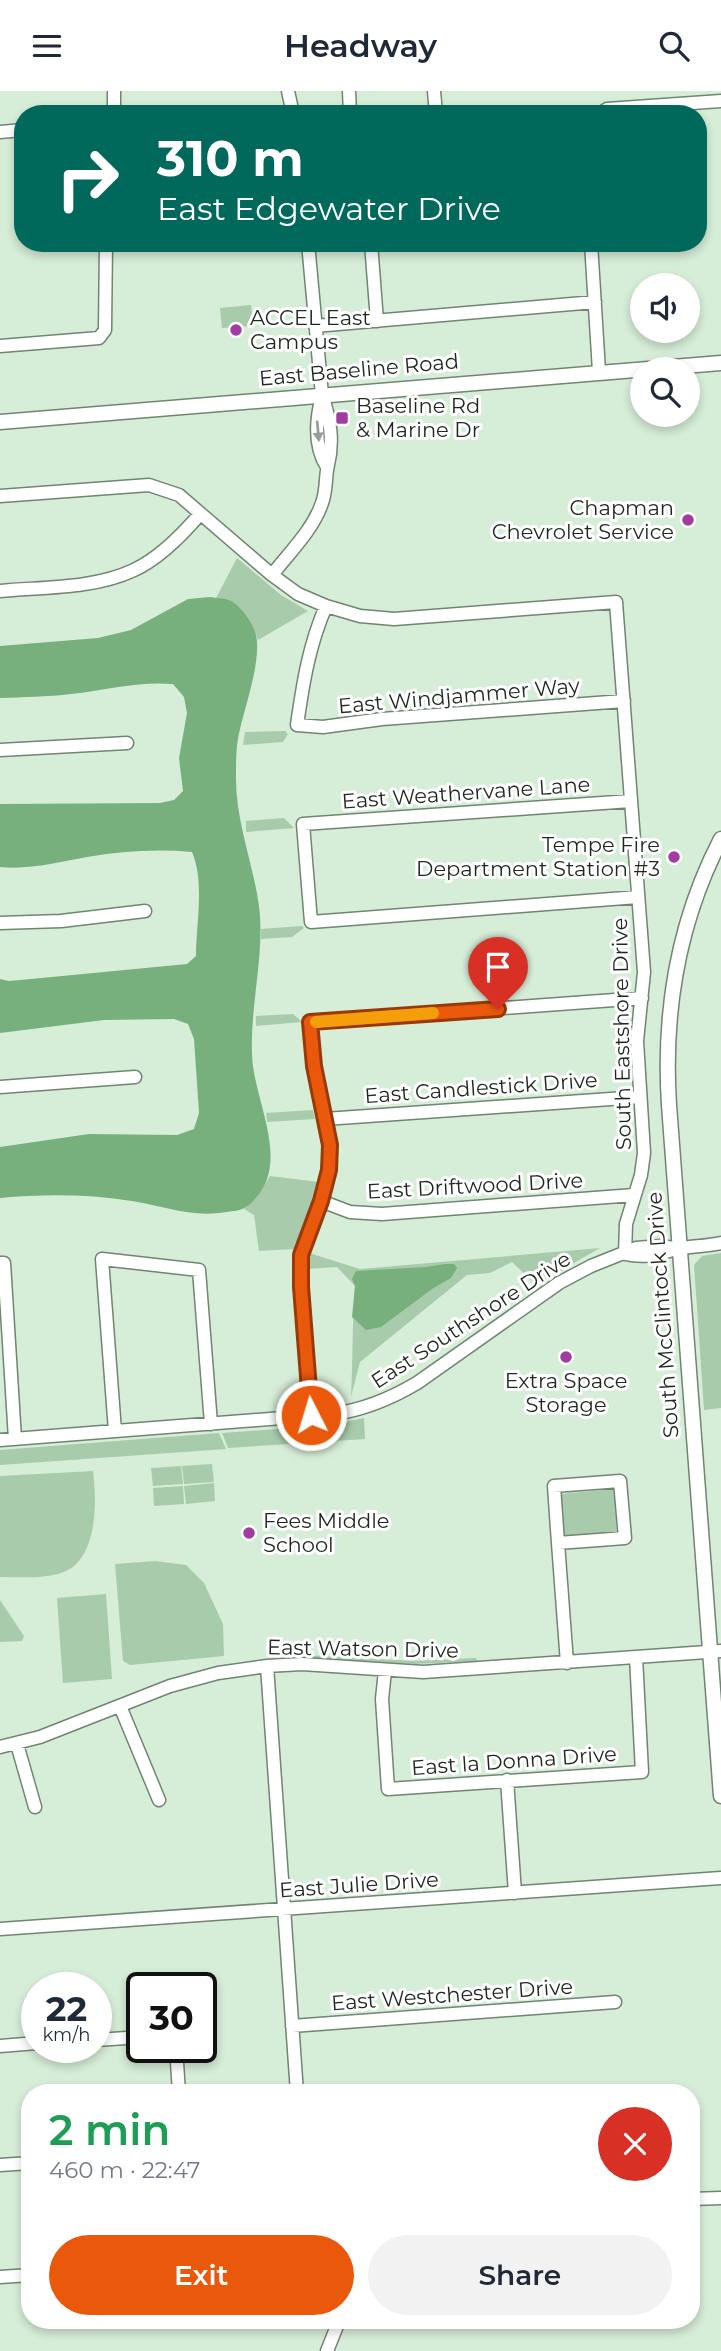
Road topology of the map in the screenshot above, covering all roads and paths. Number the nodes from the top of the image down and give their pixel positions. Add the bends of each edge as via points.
1 (721, 101) edge
2 (664, 105) edge
3 (106, 252) edge
4 (311, 252) edge
5 (372, 252) edge
6 (591, 252) edge
7 (594, 302) junction
8 (377, 321) junction
9 (315, 326) junction
10 (0, 347) edge
11 (721, 363) edge
12 (599, 371) junction
13 (322, 395) junction
14 (0, 422) edge
15 (0, 496) edge
16 (200, 514) junction
17 (272, 575) junction
18 (0, 591) edge
19 (326, 606) junction
20 (624, 701) junction
21 (127, 743) dead end
22 (0, 750) edge
23 (631, 801) junction
24 (721, 838) edge
25 (638, 897) junction
26 (145, 911) dead end
27 (0, 923) edge
28 (642, 998) junction
29 (135, 1077) dead end
30 (0, 1087) edge
31 (639, 1097) junction
32 (325, 1119) junction
33 (634, 1195) junction
34 (321, 1201) junction
35 (721, 1244) edge
36 (680, 1249) junction
37 (625, 1254) junction
38 (2, 1263) edge
39 (311, 1415) junction
40 (211, 1424) junction
41 (115, 1430) junction
42 (15, 1439) junction
43 (0, 1440) edge
44 (558, 1543) junction
45 (715, 1651) edge
46 (636, 1657) junction
47 (567, 1663) junction
48 (267, 1666) junction
49 (385, 1671) junction
50 (120, 1706) junction
51 (18, 1744) junction
52 (0, 1748) edge
53 (507, 1780) junction
54 (721, 1796) edge
55 (159, 1800) dead end
56 (35, 1807) dead end
57 (721, 1878) edge
58 (515, 1893) junction
59 (283, 1909) junction
60 (0, 1929) edge
61 (615, 2002) dead end
62 (292, 2025) junction
63 (21, 2044) edge
64 (0, 2046) edge
65 (177, 2063) edge
66 (178, 2084) edge
67 (296, 2084) edge
68 (21, 2164) edge
69 (0, 2165) edge
70 (721, 2198) edge
71 (700, 2199) edge
72 (21, 2276) edge
73 (0, 2277) edge
74 (337, 2329) edge
75 (327, 2351) edge

1 - 2 street
3 - 10 street via 105,330 99,338
4 - 9 street
5 - 8 street
6 - 7 street
7 - 8 street
7 - 12 street
8 - 9 street
9 - 13 street
11 - 12 main road, East Baseline Road
12 - 13 main road, East Baseline Road
13 - 14 main road, East Baseline Road
13 - 17 street via 332,454 325,492 319,511
15 - 16 street via 149,485 179,495
16 - 17 street
16 - 18 street via 164,551 135,570 96,582
17 - 19 street via 298,594
19 - 20 street, South Eastshore Drive via 394,619 615,602
19 - 20 street, East Windjammer Way via 305,668 297,725 323,727
20 - 23 street, South Eastshore Drive
21 - 22 street
23 - 25 street, South Eastshore Drive
23 - 25 street, East Weathervane Lane via 303,824 310,922
24 - 36 main road, South McClintock Drive via 687,923 670,1006 667,1070
25 - 28 street, South Eastshore Drive via 645,972
26 - 27 street
28 - 31 street, South Eastshore Drive via 637,1041
28 - 32 street via 310,1022
29 - 30 street
31 - 32 street, East Candlestick Drive
31 - 33 street, South Eastshore Drive via 644,1153
32 - 34 street via 329,1170
33 - 34 street, East Driftwood Drive via 382,1214 350,1212
33 - 37 street, South Eastshore Drive via 626,1224
34 - 39 street via 301,1255
35 - 36 street, East Southshore Drive
36 - 37 street, East Southshore Drive via 661,1245
36 - 45 main road, South McClintock Drive
37 - 39 street, East Southshore Drive via 559,1283 401,1392 361,1409
38 - 42 street
39 - 40 street, East Southshore Drive
40 - 41 street, East Southshore Drive
40 - 41 street via 199,1270 102,1259
41 - 42 street, East Southshore Drive
42 - 43 street, East Southshore Drive
44 - 44 street via 625,1538 620,1481 554,1486
44 - 47 street
45 - 46 street, East Watson Drive
45 - 54 main road, South McClintock Drive
46 - 47 street, East Watson Drive
46 - 53 street, East la Donna Drive via 642,1772
47 - 49 street, East Watson Drive
48 - 49 street, East Watson Drive
48 - 50 street, East Watson Drive via 184,1682
48 - 59 street
49 - 53 street, East la Donna Drive via 382,1699 388,1789
50 - 51 street, East Watson Drive
50 - 55 street
51 - 52 street, East Watson Drive
51 - 56 street
53 - 58 street
57 - 58 street, East Julie Drive
58 - 59 street, East Julie Drive
59 - 60 street, East Julie Drive
59 - 62 street
61 - 62 street, East Westchester Drive
62 - 67 street
63 - 64 street
65 - 66 street
68 - 69 street
70 - 71 street
72 - 73 street
74 - 75 street

